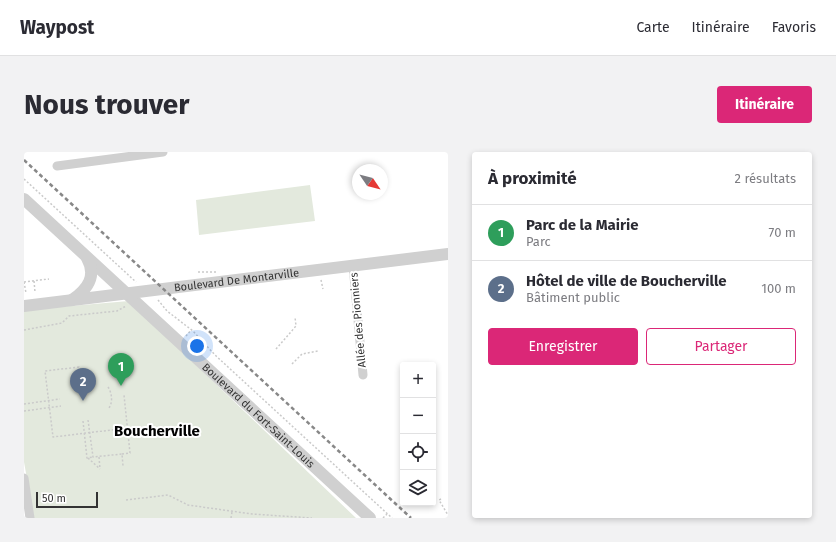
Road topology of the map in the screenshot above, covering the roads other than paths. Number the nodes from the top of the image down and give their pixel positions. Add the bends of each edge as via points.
1 (163, 152) edge
2 (57, 166) dead end
3 (24, 199) edge
4 (84, 253) junction
5 (448, 254) edge
6 (353, 265) junction
7 (127, 293) junction
8 (71, 300) junction
9 (24, 306) edge
10 (363, 375) dead end
11 (24, 478) edge
12 (25, 488) edge
13 (30, 518) edge
14 (370, 518) edge

1 - 2 street
3 - 4 street, Boulevard du Fort-Saint-Louis
4 - 7 street, Boulevard du Fort-Saint-Louis
4 - 8 street via 91,268 91,280 83,292
5 - 6 street, Boulevard De Montarville
6 - 7 street, Boulevard De Montarville
6 - 10 street, Allée des Pionniers
7 - 8 street, Boulevard De Montarville
7 - 14 street, Boulevard du Fort-Saint-Louis
8 - 9 street, Boulevard De Montarville
11 - 12 street
12 - 13 street

